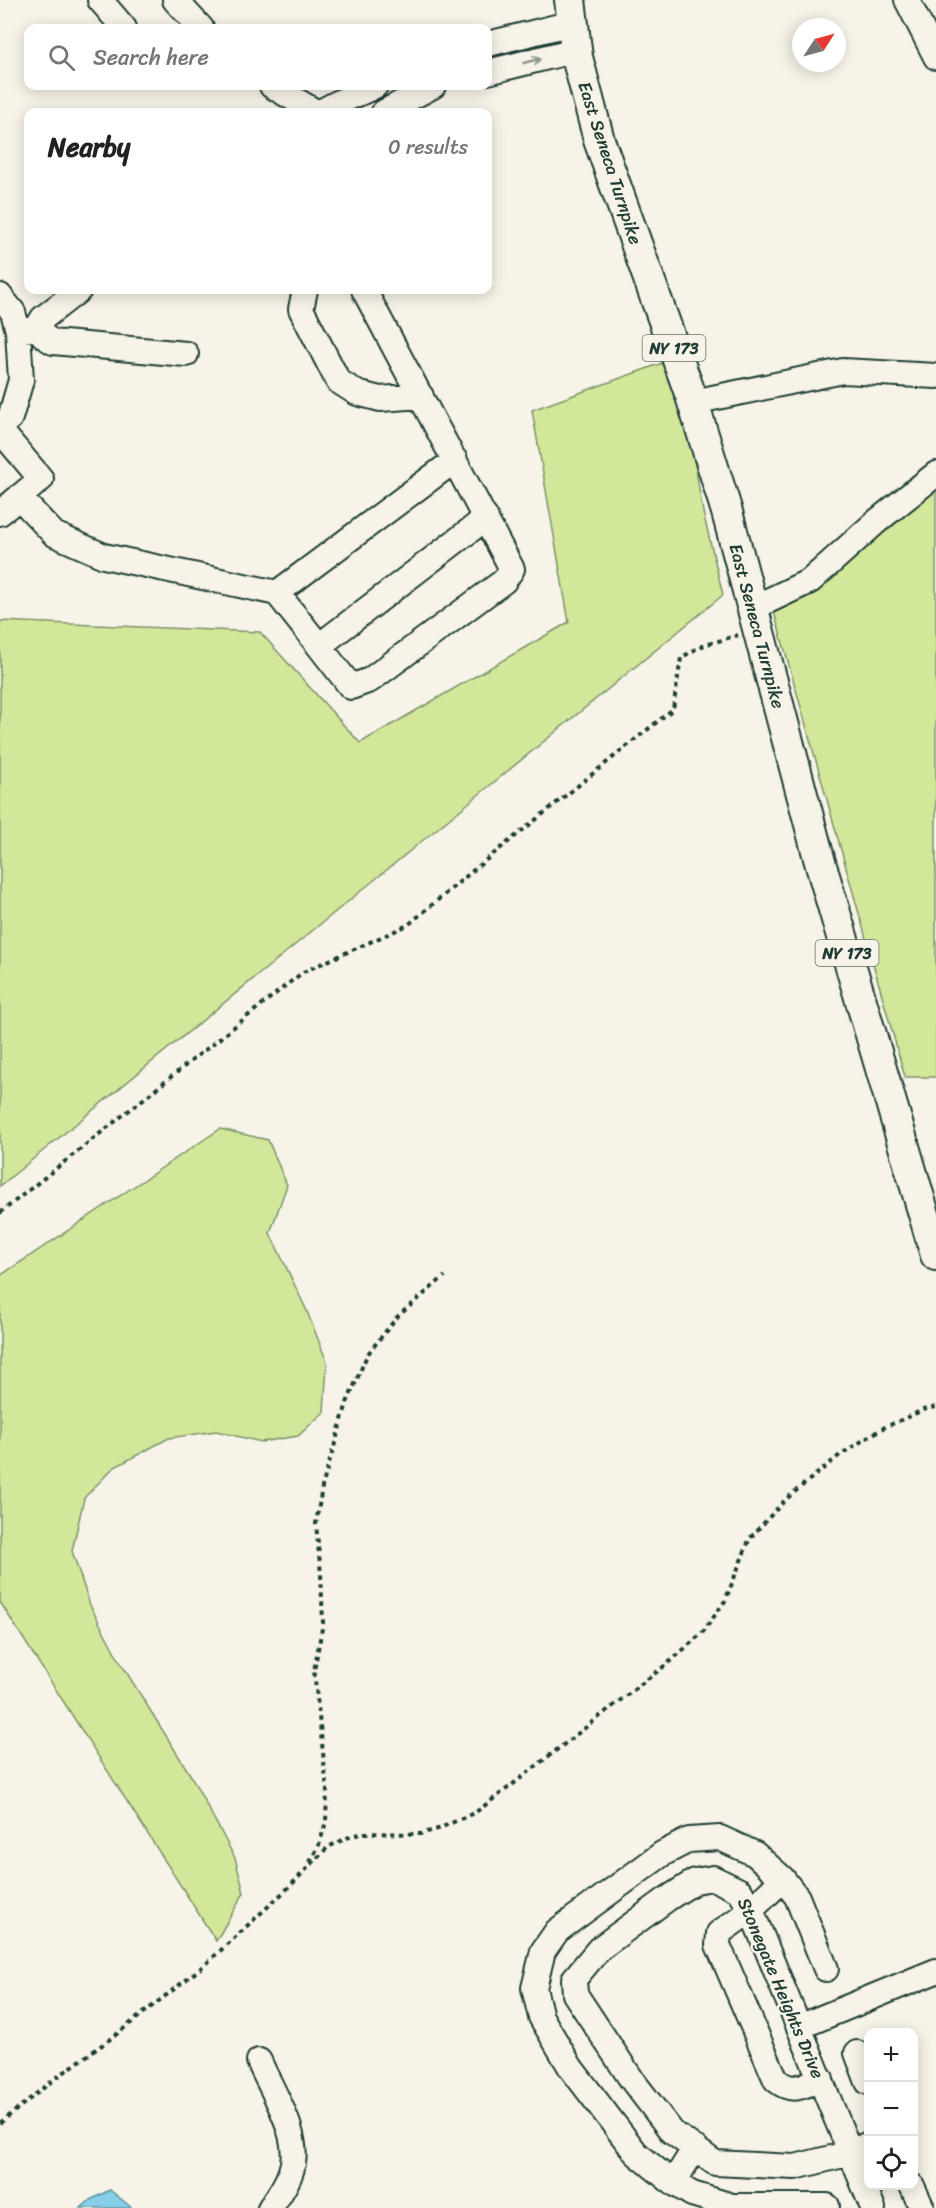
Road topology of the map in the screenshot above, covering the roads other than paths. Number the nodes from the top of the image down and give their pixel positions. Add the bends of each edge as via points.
1 (99, 0) edge
2 (175, 0) edge
3 (908, 0) edge
4 (120, 24) edge
5 (197, 24) edge
6 (573, 24) edge
7 (492, 43) edge
8 (936, 57) edge
9 (492, 70) edge
10 (279, 90) edge
11 (367, 90) edge
12 (425, 90) edge
13 (309, 108) edge
14 (328, 108) edge
15 (392, 108) edge
16 (74, 294) edge
17 (303, 294) edge
18 (366, 294) edge
19 (0, 296) edge
20 (27, 330) junction
21 (186, 354) dead end
22 (936, 376) edge
23 (421, 396) junction
24 (693, 402) junction
25 (0, 428) edge
26 (455, 460) junction
27 (936, 474) edge
28 (19, 497) junction
29 (0, 513) edge
30 (486, 518) junction
31 (277, 593) junction
32 (756, 619) junction
33 (319, 646) junction
34 (936, 1255) edge
35 (783, 1879) junction
36 (751, 1910) junction
37 (826, 1969) dead end
38 (936, 1971) edge
39 (536, 1979) junction
40 (574, 1986) junction
41 (799, 2027) junction
42 (857, 2053) dead end
43 (259, 2061) dead end
44 (864, 2071) edge
45 (820, 2079) junction
46 (695, 2148) junction
47 (860, 2148) edge
48 (673, 2183) junction
49 (914, 2190) edge
50 (827, 2206) dead end
51 (270, 2208) edge
52 (873, 2208) edge
53 (922, 2208) edge

1 - 4 street
2 - 5 street
3 - 8 street
6 - 7 street
9 -> 6 street
6 - 24 main road, East Seneca Turnpike / NY 173 via 599,140
10 - 13 street
11 - 14 street
12 - 15 street
16 - 20 street
17 - 23 street via 301,309 338,381 357,393 380,399
18 - 23 street
19 - 20 street
20 - 21 street via 53,342
20 - 25 street via 21,380 10,418
22 - 24 street via 843,371
23 - 26 street
24 - 32 main road, East Seneca Turnpike / NY 173
25 - 28 street via 41,479
26 - 30 street
26 - 31 street
27 - 32 street via 810,580
28 - 29 street
28 - 31 street via 54,534 104,556
30 - 33 street
30 - 33 street via 512,569 504,581 370,680 351,687
31 - 33 street
32 - 34 main road, East Seneca Turnpike / NY 173 via 820,862
35 - 36 street
35 - 37 street via 797,1897
35 - 39 street via 755,1854 720,1838 689,1840 662,1854 557,1931 543,1951
36 - 40 street, Stonegate Heights Drive via 740,1891 713,1878 695,1881 599,1949 574,1979
36 - 41 street, Stonegate Heights Drive
36 - 45 street via 719,1932 722,1955 776,2080 784,2087 796,2089
38 - 41 street
39 - 40 street
39 - 48 street via 534,1988 541,2017 571,2068 636,2153
40 - 46 street via 575,1994 632,2080 672,2132
41 - 45 street, Stonegate Heights Drive
42 - 44 street
43 - 51 street via 291,2132 294,2148 292,2170
45 - 47 street, Stonegate Heights Drive
46 - 47 street via 716,2163 795,2167
46 - 48 street
47 - 52 street, Stonegate Heights Drive
48 - 50 street via 692,2194 732,2206
49 - 53 street

